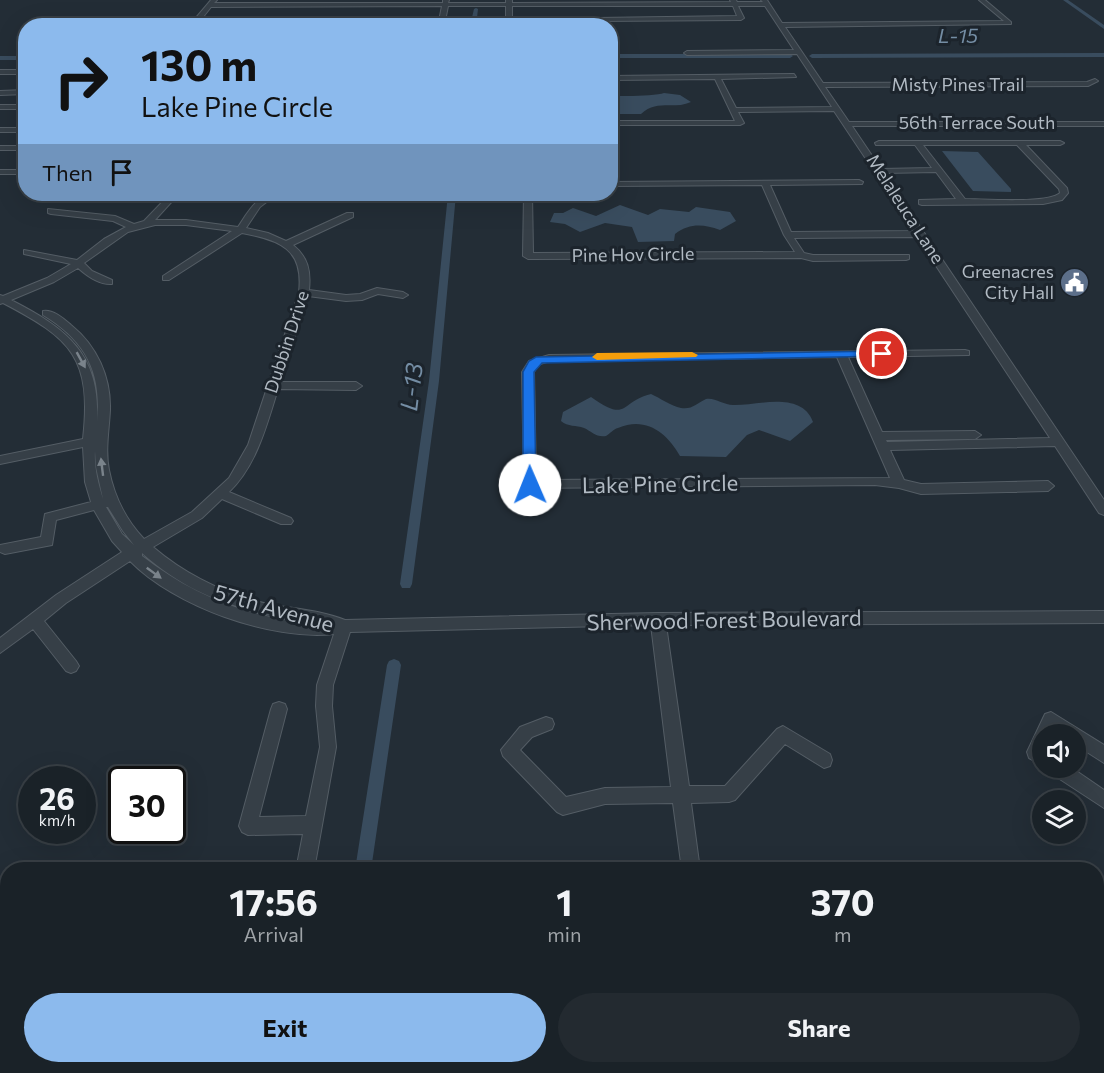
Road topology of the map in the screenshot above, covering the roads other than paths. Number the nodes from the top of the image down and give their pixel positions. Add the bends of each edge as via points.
1 (982, 0) edge
2 (212, 2) edge
3 (765, 2) edge
4 (334, 3) edge
5 (445, 3) edge
6 (509, 3) edge
7 (735, 3) edge
8 (596, 4) junction
9 (432, 13) dead end
10 (443, 13) junction
11 (202, 14) junction
12 (214, 14) dead end
13 (199, 18) edge
14 (442, 18) edge
15 (599, 18) edge
16 (618, 21) edge
17 (782, 26) junction
18 (800, 52) junction
19 (687, 53) dead end
20 (0, 72) edge
21 (18, 72) edge
22 (794, 76) dead end
23 (717, 77) junction
24 (618, 78) edge
25 (1095, 81) dead end
26 (822, 85) junction
27 (0, 94) edge
28 (18, 94) edge
29 (0, 107) edge
30 (18, 107) edge
31 (837, 107) junction
32 (732, 108) junction
33 (618, 123) edge
34 (849, 124) junction
35 (1104, 124) edge
36 (0, 130) edge
37 (18, 130) edge
38 (879, 143) dead end
39 (917, 143) junction
40 (1019, 143) junction
41 (1060, 143) dead end
42 (0, 148) edge
43 (18, 148) edge
44 (938, 170) junction
45 (880, 171) junction
46 (0, 172) edge
47 (18, 172) edge
48 (859, 182) dead end
49 (765, 183) junction
50 (618, 184) edge
51 (167, 201) edge
52 (263, 201) edge
53 (528, 201) edge
54 (962, 201) junction
55 (922, 202) dead end
56 (51, 211) dead end
57 (350, 216) dead end
58 (147, 223) junction
59 (134, 227) junction
60 (240, 230) junction
61 (918, 231) junction
62 (787, 232) junction
63 (286, 244) junction
64 (27, 252) dead end
65 (801, 255) junction
66 (906, 257) dead end
67 (79, 263) junction
68 (166, 278) dead end
69 (109, 282) dead end
70 (304, 292) junction
71 (404, 295) dead end
72 (3, 297) edge
73 (965, 353) dead end
74 (841, 354) junction
75 (274, 384) junction
76 (356, 386) dead end
77 (1055, 438) junction
78 (95, 440) junction
79 (881, 441) junction
80 (0, 460) edge
81 (899, 483) junction
82 (1048, 486) dead end
83 (222, 494) junction
84 (112, 501) junction
85 (99, 504) junction
86 (1104, 510) edge
87 (286, 521) dead end
88 (6, 549) dead end
89 (137, 550) junction
90 (1104, 617) edge
91 (32, 620) junction
92 (658, 620) junction
93 (344, 626) junction
94 (2, 644) edge
95 (71, 666) dead end
96 (279, 709) dead end
97 (546, 724) dead end
98 (1086, 743) edge
99 (1104, 755) edge
100 (824, 760) dead end
101 (1072, 778) edge
102 (681, 794) junction
103 (1104, 800) edge
104 (314, 825) junction
105 (307, 862) edge
106 (690, 862) edge

1 - 17 street via 1008,20 1008,25
2 - 4 street
2 - 11 street
3 - 7 street
3 - 17 street, Melaleuca Lane
4 - 5 street
5 - 6 street
5 - 10 street
6 - 8 street
7 - 8 street
7 - 16 street via 742,17
8 - 15 street
9 - 10 street
10 - 14 street
11 - 12 street
11 - 13 street
17 - 18 street, Melaleuca Lane
18 - 19 street
18 - 26 street, Melaleuca Lane
20 - 21 street
22 - 23 street
23 - 24 street
23 - 32 street
25 - 26 street, Misty Pines Trail
26 - 31 street, Melaleuca Lane
27 - 28 street
29 - 30 street
31 - 32 street
31 - 34 street, Melaleuca Lane
32 - 33 street via 740,123
34 - 35 street, 56th Terrace South
34 - 45 street, Melaleuca Lane
36 - 37 street
38 - 39 street
39 - 40 street
39 - 44 street
40 - 41 street
40 - 54 street via 1064,193 1043,201
42 - 43 street
44 - 45 street
44 - 54 street
45 - 61 street, Melaleuca Lane
46 - 47 street
48 - 49 street
49 - 50 street
49 - 62 street
51 - 58 street
52 - 60 street
53 - 65 street, Pine Hov Circle via 528,256
54 - 55 street
56 - 59 street via 115,219
57 - 63 street
58 - 59 street
58 - 60 street via 174,221
59 - 67 street via 113,236
60 - 63 street
60 - 68 street
61 - 62 street
61 - 77 street, Melaleuca Lane
62 - 65 street
63 - 70 street, Dubbin Drive via 304,264
64 - 67 street
65 - 66 street, Pine Hov Circle
67 - 69 street via 89,273
67 - 72 street via 27,292
70 - 71 street via 346,298 377,291
70 - 75 street, Dubbin Drive
72 - 78 street, 57th Avenue via 50,326 78,354 92,397
73 - 74 street, Lake Pine Circle
74 - 79 street
74 - 81 street, Lake Pine Circle via 540,359 528,372 530,485
75 - 76 street
75 - 83 street, Dubbin Drive via 254,445
77 - 79 street
77 - 86 street, Melaleuca Lane
78 - 80 street
84 -> 78 street, 57th Avenue
78 - 85 street, 57th Avenue via 90,479
79 - 81 street
81 - 82 street, Lake Pine Circle via 921,489
83 - 87 street
83 - 89 street, Dubbin Drive via 197,515
84 - 85 street
84 - 89 street, 57th Avenue
85 - 88 street via 50,518 47,541
85 - 89 street, 57th Avenue via 110,528
89 - 91 street, Dubbin Drive
89 - 93 street, 57th Avenue via 176,588 237,615 323,631
90 - 92 street, Sherwood Forest Boulevard
91 - 94 street, Dubbin Drive
91 - 95 street via 43,628
92 - 93 street, Sherwood Forest Boulevard
92 - 102 street
93 - 104 street via 325,685 328,747
96 - 104 street via 248,826
97 - 102 street via 526,732 509,750 563,806 605,796
98 - 99 street
100 - 102 street via 783,734 729,794
101 - 103 street
102 - 106 street
104 - 105 street

